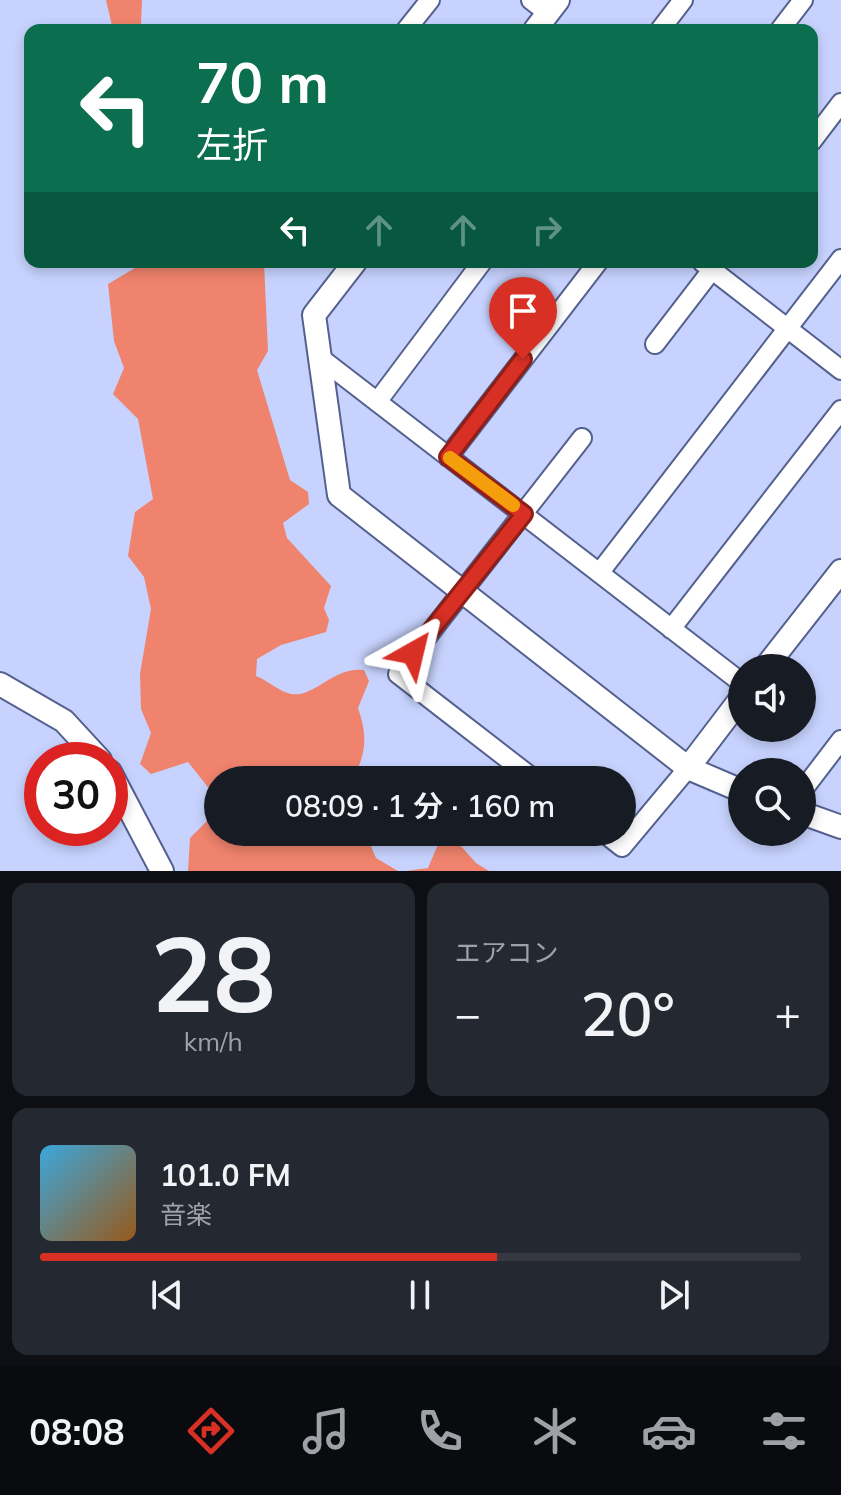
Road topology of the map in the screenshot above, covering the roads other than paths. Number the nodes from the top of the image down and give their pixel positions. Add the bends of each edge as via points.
1 (430, 0) edge
2 (683, 0) edge
3 (803, 0) edge
4 (411, 24) edge
5 (665, 24) edge
6 (785, 24) edge
7 (841, 103) edge
8 (818, 133) edge
9 (841, 259) edge
10 (350, 268) edge
11 (478, 268) edge
12 (593, 268) edge
13 (709, 268) edge
14 (715, 268) edge
15 (787, 328) junction
16 (655, 344) dead end
17 (319, 357) junction
18 (841, 370) edge
19 (377, 402) junction
20 (841, 410) edge
21 (582, 438) dead end
22 (448, 457) junction
23 (524, 514) junction
24 (841, 571) edge
25 (600, 572) junction
26 (460, 592) junction
27 (671, 629) junction
28 (776, 654) edge
29 (728, 672) edge
30 (0, 684) edge
31 (728, 715) edge
32 (841, 740) edge
33 (83, 742) edge
34 (517, 766) edge
35 (688, 768) junction
36 (816, 773) edge
37 (728, 785) edge
38 (128, 806) edge
39 (816, 818) edge
40 (841, 827) edge
41 (636, 830) edge
42 (162, 871) edge

1 - 4 street
2 - 5 street
3 - 6 street
7 - 8 street
9 - 15 street
10 - 17 street via 314,315
11 - 19 street
12 - 22 street
13 - 16 street
14 - 15 street
15 - 18 street
15 - 25 street
17 - 19 street
17 - 26 street via 339,495
19 - 22 street
20 - 27 street
21 - 23 street
22 - 23 street
23 - 25 street
23 - 26 street
24 - 28 street
25 - 27 street
26 - 34 street via 398,674
26 - 35 street
27 - 29 street
30 - 33 street via 64,721
31 - 35 street
32 - 36 street
35 - 37 street
35 - 41 street
38 - 42 street
39 - 40 street

